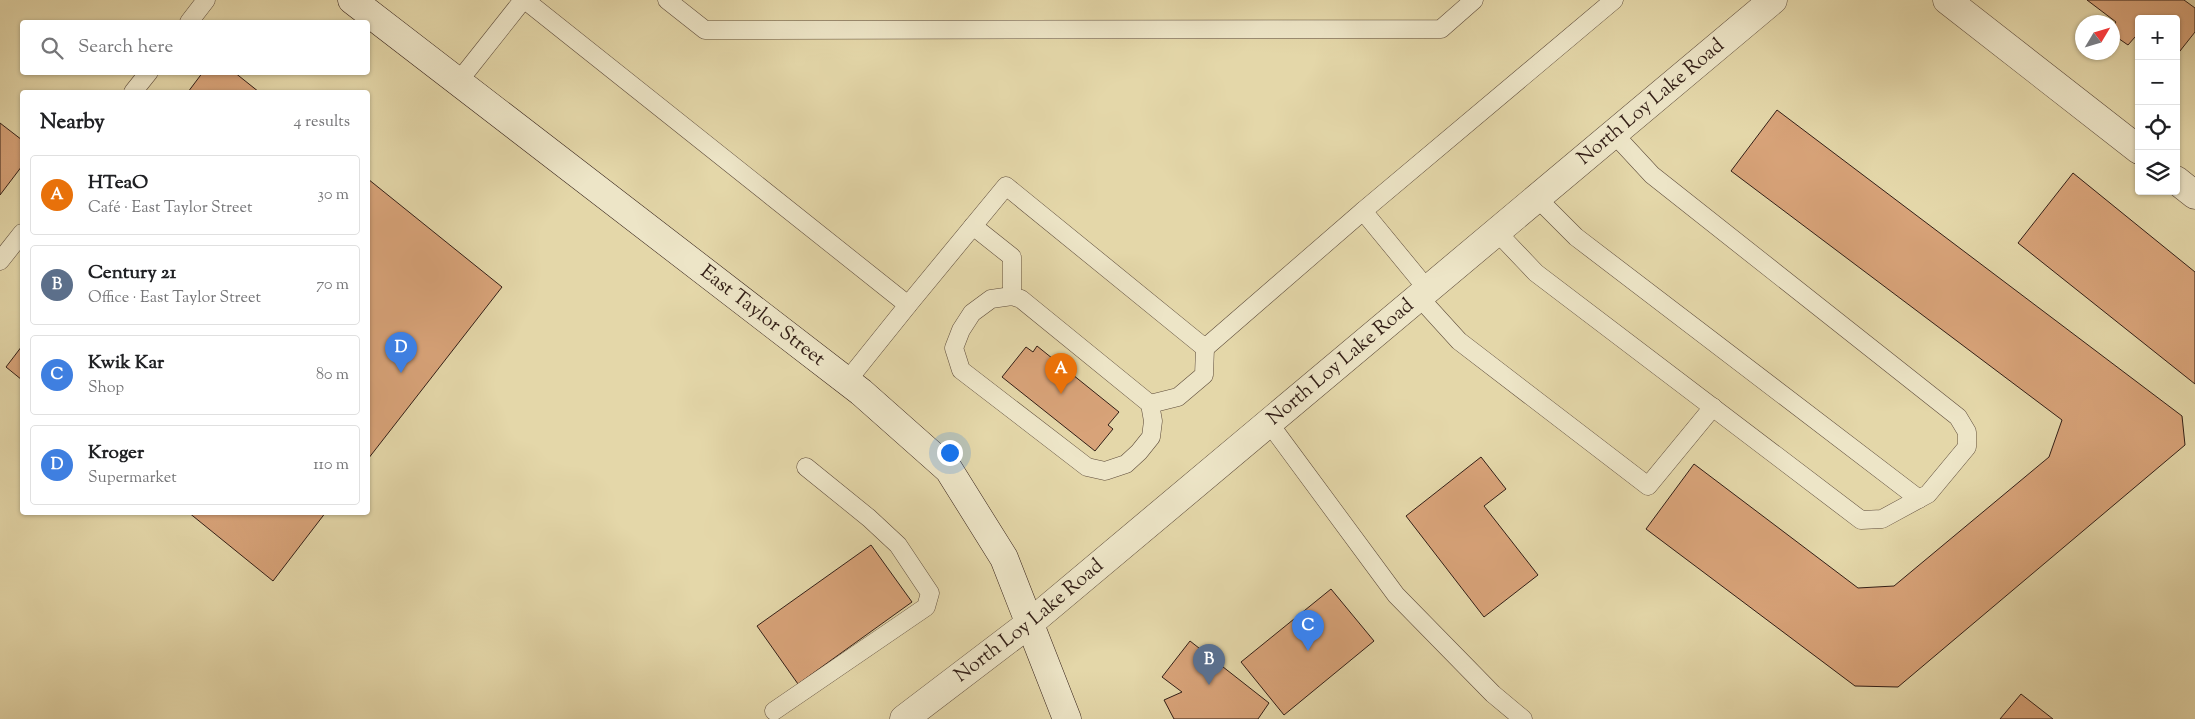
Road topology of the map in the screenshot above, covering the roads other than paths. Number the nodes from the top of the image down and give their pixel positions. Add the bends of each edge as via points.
1 (206, 0) edge
2 (352, 0) edge
3 (524, 0) edge
4 (667, 0) edge
5 (1474, 0) edge
6 (1614, 0) edge
7 (1947, 0) edge
8 (1769, 1) edge
9 (191, 20) edge
10 (147, 75) edge
11 (458, 82) junction
12 (135, 90) edge
13 (1614, 134) junction
14 (2135, 147) edge
15 (2180, 183) edge
16 (2195, 195) edge
17 (1538, 198) junction
18 (1363, 211) junction
19 (973, 226) junction
20 (1497, 232) junction
21 (20, 236) edge
22 (0, 261) edge
23 (1424, 293) junction
24 (1012, 296) junction
25 (908, 305) junction
26 (1205, 348) junction
27 (847, 381) junction
28 (1150, 404) junction
29 (1713, 407) junction
30 (1269, 423) junction
31 (806, 467) dead end
32 (1919, 499) junction
33 (1030, 623) junction
34 (774, 711) dead end
35 (1505, 713) edge
36 (904, 719) edge
37 (1067, 719) edge
38 (1522, 719) edge

1 - 9 lane
2 - 11 street, East Taylor Street
3 - 11 lane
3 - 25 lane
4 - 5 lane via 704,30 1440,28
6 - 18 lane
7 - 14 street
8 - 13 street, North Loy Lake Road
10 - 12 lane
11 - 27 street, East Taylor Street
13 - 17 street, North Loy Lake Road
13 - 32 lane via 1652,175 1958,416 1967,432 1967,447 1928,494
15 - 16 street
17 - 20 street, North Loy Lake Road
17 - 32 lane via 1576,237
18 - 23 lane
18 - 26 lane
19 - 24 lane via 1012,257
19 - 25 lane
19 - 26 lane via 1006,186
20 - 23 street, North Loy Lake Road
20 - 29 lane via 1536,272
21 - 22 lane
23 - 29 lane via 1459,340 1648,486
23 - 30 street, North Loy Lake Road
24 - 28 lane
24 - 28 lane via 991,300 972,313 960,330 954,348 961,370 1087,467 1105,471 1126,464 1151,437
25 - 27 lane
26 - 28 lane via 1204,375 1178,397
27 - 33 street, East Taylor Street via 949,470 1004,558
29 - 32 lane via 1861,520 1882,519
30 - 33 street, North Loy Lake Road
30 - 35 lane via 1396,595 1493,694
31 - 34 lane via 898,545 930,593 926,607
33 - 36 street, North Loy Lake Road
33 - 37 street, East Taylor Street
35 - 38 lane

